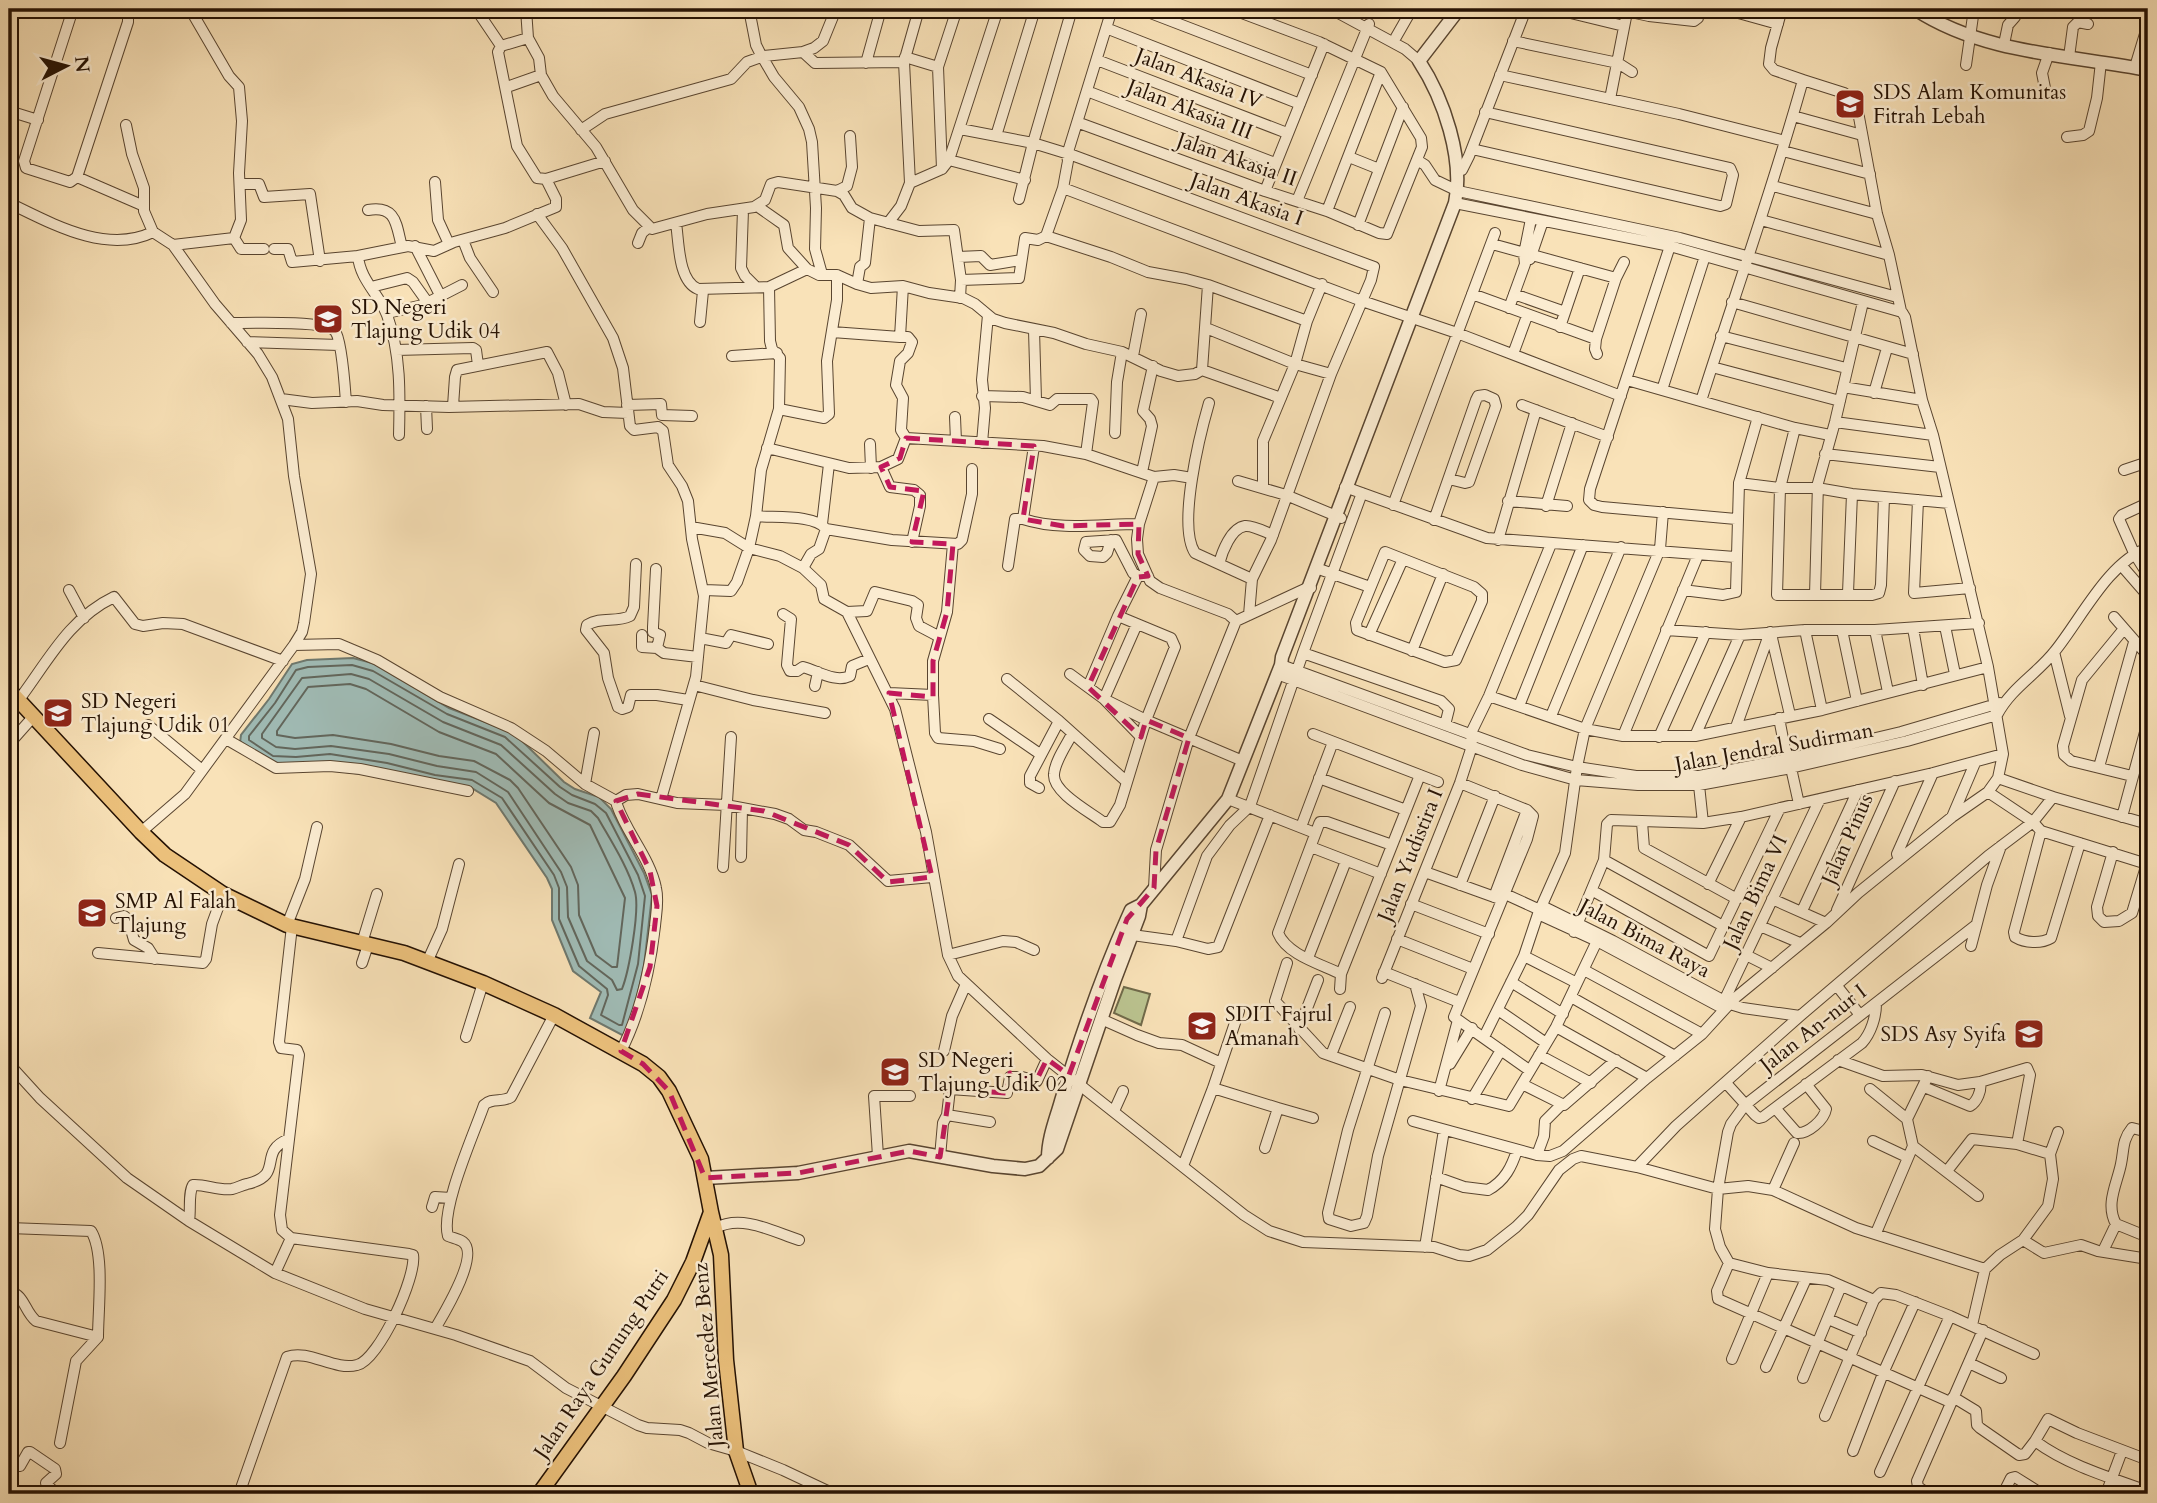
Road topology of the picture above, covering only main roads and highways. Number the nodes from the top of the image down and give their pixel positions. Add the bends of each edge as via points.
1 (14, 696) edge
2 (711, 1212) junction
3 (539, 1494) edge
4 (751, 1494) edge

1 - 2 main road, Jalan Raya Gunung Putri via 165,855 223,894 290,926 428,960 554,1015 643,1064 669,1091 689,1130 701,1159
2 - 3 main road, Jalan Raya Gunung Putri via 674,1300
2 - 4 main road, Jalan Mercedez Benz via 721,1255 736,1451

